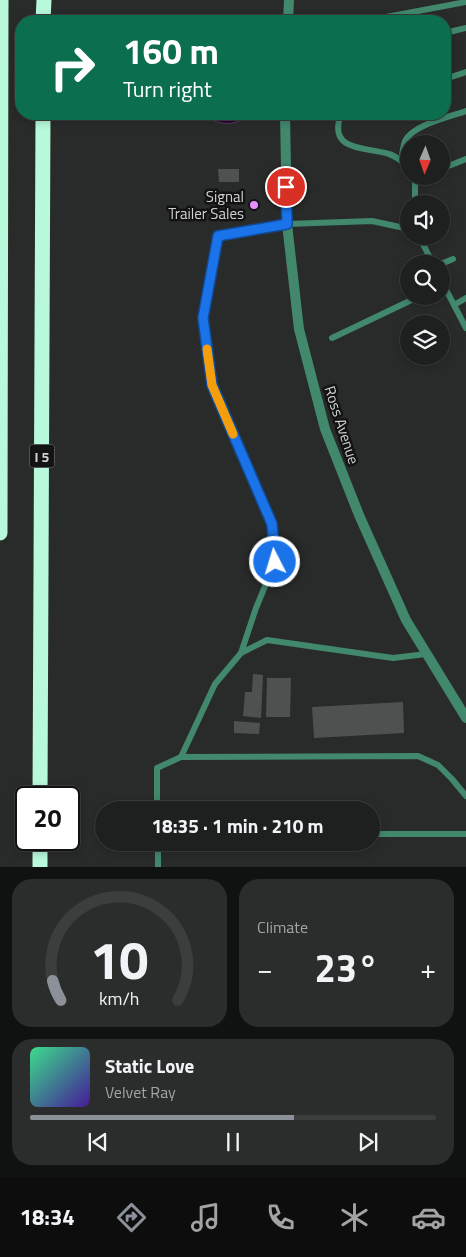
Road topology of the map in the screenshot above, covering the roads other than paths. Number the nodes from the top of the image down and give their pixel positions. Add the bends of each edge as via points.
1 (1, 0) edge
2 (44, 0) edge
3 (289, 0) edge
4 (466, 2) edge
5 (44, 15) edge
6 (288, 15) edge
7 (397, 15) edge
8 (466, 28) edge
9 (451, 32) edge
10 (466, 72) edge
11 (451, 77) edge
12 (466, 111) edge
13 (451, 116) edge
14 (43, 120) edge
15 (284, 120) edge
16 (339, 120) edge
17 (440, 120) edge
18 (410, 135) edge
19 (466, 159) edge
20 (400, 160) edge
21 (450, 165) edge
22 (287, 224) junction
23 (400, 227) edge
24 (453, 259) dead end
25 (450, 260) edge
26 (450, 298) edge
27 (466, 298) edge
28 (401, 305) edge
29 (454, 305) junction
30 (466, 328) edge
31 (332, 338) dead end
32 (0, 533) edge
33 (241, 653) junction
34 (426, 654) junction
35 (466, 718) edge
36 (180, 757) junction
37 (40, 786) edge
38 (466, 796) edge
39 (157, 801) edge
40 (380, 834) edge
41 (466, 834) edge
42 (40, 851) edge
43 (158, 851) edge
44 (40, 867) edge
45 (158, 867) edge

1 - 32 highway
2 - 5 highway
3 - 6 street
4 - 7 lane
8 - 9 lane
10 - 11 lane
12 - 13 lane
14 - 37 highway, I 5
15 - 22 street, Ross Avenue
16 - 20 lane via 340,138 346,144 392,155
17 - 18 lane
19 - 21 lane
22 - 23 lane via 372,220
22 - 33 lane via 218,236 203,318 212,385 272,524 275,562
22 - 34 street, Ross Avenue via 299,329 325,429 406,620
24 - 25 lane
26 - 29 lane
27 - 29 lane
28 - 31 lane
29 - 30 lane
33 - 34 lane via 267,640 393,658
33 - 36 lane via 216,684
34 - 35 street, Ross Avenue
36 - 38 lane via 418,756 438,765
36 - 39 lane via 157,768
40 - 41 lane
42 - 44 highway
43 - 45 lane

